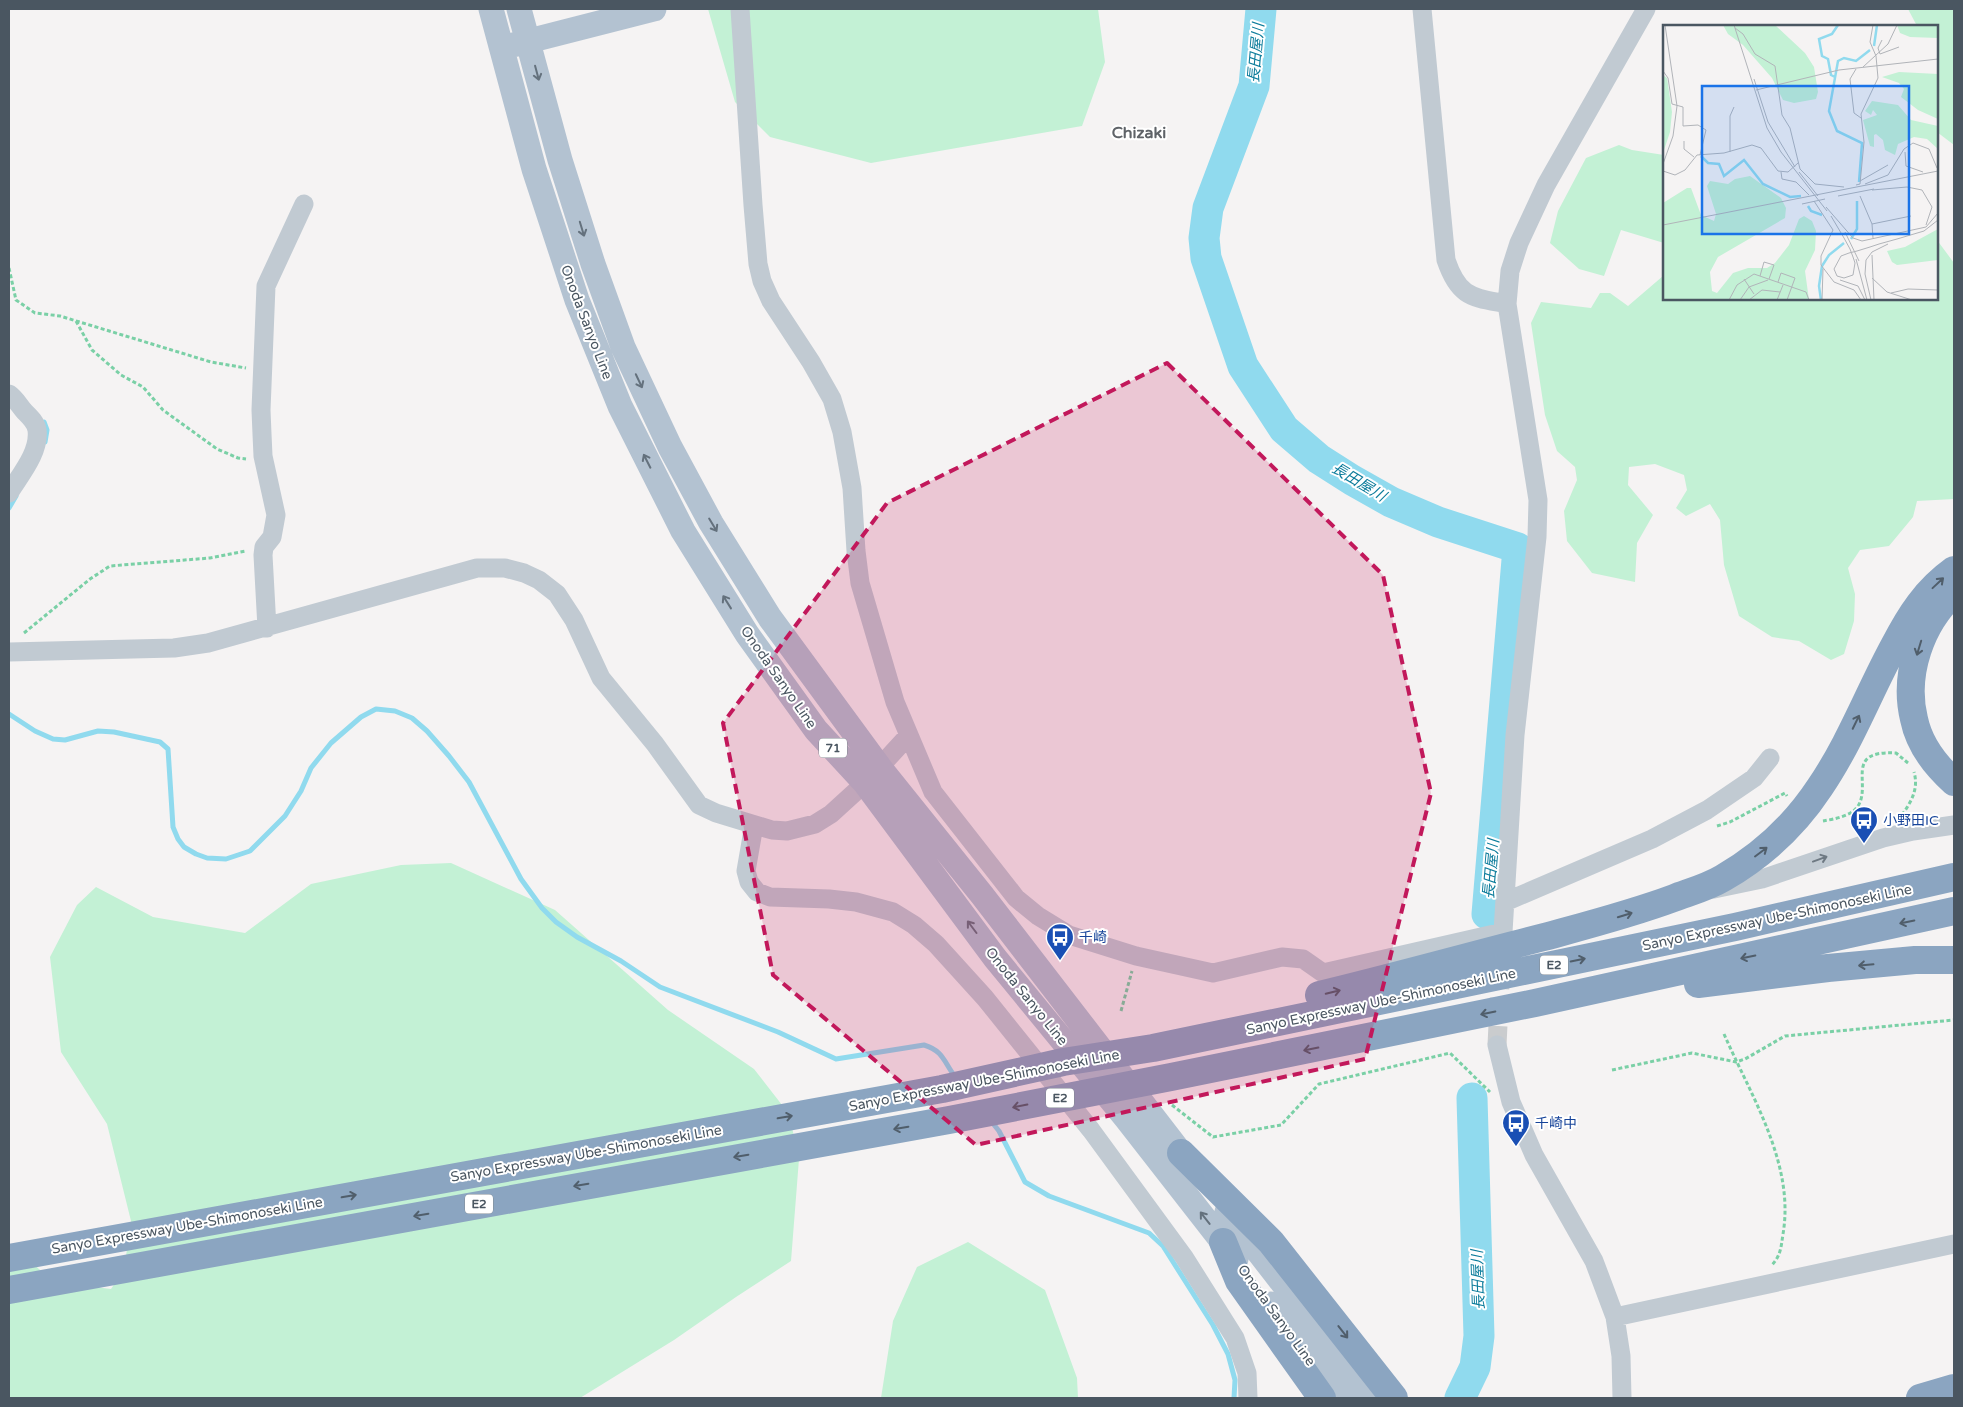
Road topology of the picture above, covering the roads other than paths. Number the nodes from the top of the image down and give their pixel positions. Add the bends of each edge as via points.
1 (491, 9) edge
2 (519, 9) edge
3 (654, 9) edge
4 (740, 9) edge
5 (1422, 9) edge
6 (1646, 9) edge
7 (528, 41) junction
8 (501, 47) junction
9 (304, 204) dead end
10 (1508, 304) junction
11 (9, 394) edge
12 (9, 493) edge
13 (1954, 570) edge
14 (1954, 593) edge
15 (267, 628) junction
16 (14, 644) edge
17 (909, 735) junction
18 (1770, 758) dead end
19 (872, 775) junction
20 (1954, 782) edge
21 (754, 825) junction
22 (1954, 825) edge
23 (1954, 877) edge
24 (1688, 893) junction
25 (1505, 902) junction
26 (1954, 911) edge
27 (1954, 952) edge
28 (1915, 960) junction
29 (1954, 960) edge
30 (1536, 1003) junction
31 (1151, 1043) junction
32 (1497, 1045) tunnel mouth
33 (1181, 1154) junction
34 (1223, 1242) junction
35 (1954, 1244) edge
36 (9, 1258) edge
37 (9, 1290) edge
38 (1615, 1317) junction
39 (1954, 1388) edge
40 (1248, 1398) edge
41 (1322, 1398) edge
42 (1338, 1398) edge
43 (1363, 1398) edge
44 (1394, 1398) edge
45 (1622, 1398) edge
46 (1920, 1398) edge

1 - 8 main road, Onoda Sanyo Line / 71
2 - 7 main road, Onoda Sanyo Line / 71
3 - 7 main road
4 - 17 street via 758,264 771,301 832,399 842,432 852,488 860,583
5 - 10 street via 1446,260 1451,274 1464,292
6 - 10 street via 1546,185 1519,243 1510,271
7 - 8 main road
7 -> 19 main road, Onoda Sanyo Line / 71 via 560,160 593,264 623,347 670,448 770,618
19 -> 8 main road, Onoda Sanyo Line / 71 via 816,730 748,634 683,531 620,406 576,300 534,168
9 - 15 street via 266,286 261,410 263,456 276,515 272,537 264,547
10 - 25 street via 1538,500 1537,537 1515,735
11 - 12 street via 33,421 37,441
24 -> 13 highway via 1722,879 1751,860 1771,845 1804,810 1842,750 1903,626 1922,599
14 -> 20 highway via 1925,629 1912,676 1911,700 1914,718 1927,751
15 - 16 street via 174,648
15 - 21 street via 477,568 505,568 524,573 557,594 574,620 601,678 699,805
17 - 19 street
17 - 25 street via 933,792 1016,898 1069,935 1136,956 1213,973 1282,957 1303,959 1323,972 1503,932
18 - 25 street via 1754,778 1707,810 1652,839
19 - 21 street via 832,814 815,824 787,831
19 - 33 main road, Onoda Sanyo Line / 71 via 982,894
34 -> 19 main road, Onoda Sanyo Line / 71 via 995,958
21 - 40 street via 746,871 757,892 770,897 856,902 893,912 936,944 985,998 1091,1130 1184,1257 1235,1338 1247,1373
24 -> 22 street via 1762,879 1883,838
31 -> 23 highway, Sanyo Expressway Ube-Shimonoseki Line / E2 via 1725,929
31 -> 24 highway via 1604,921
26 -> 30 highway, E2
27 - 28 street
28 - 29 highway
28 -> 30 highway
30 -> 37 highway, E2 via 949,1120
36 -> 31 highway, Sanyo Expressway Ube-Shimonoseki Line / E2 via 942,1088
32 - 38 street via 1511,1102 1534,1155 1594,1261
33 - 43 main road, Onoda Sanyo Line / 71 via 1290,1292 1339,1358
33 -> 44 highway via 1271,1242
34 - 41 highway via 1239,1281
34 - 42 main road, Onoda Sanyo Line / 71
35 - 38 street
38 - 45 street via 1621,1356
39 - 46 highway

